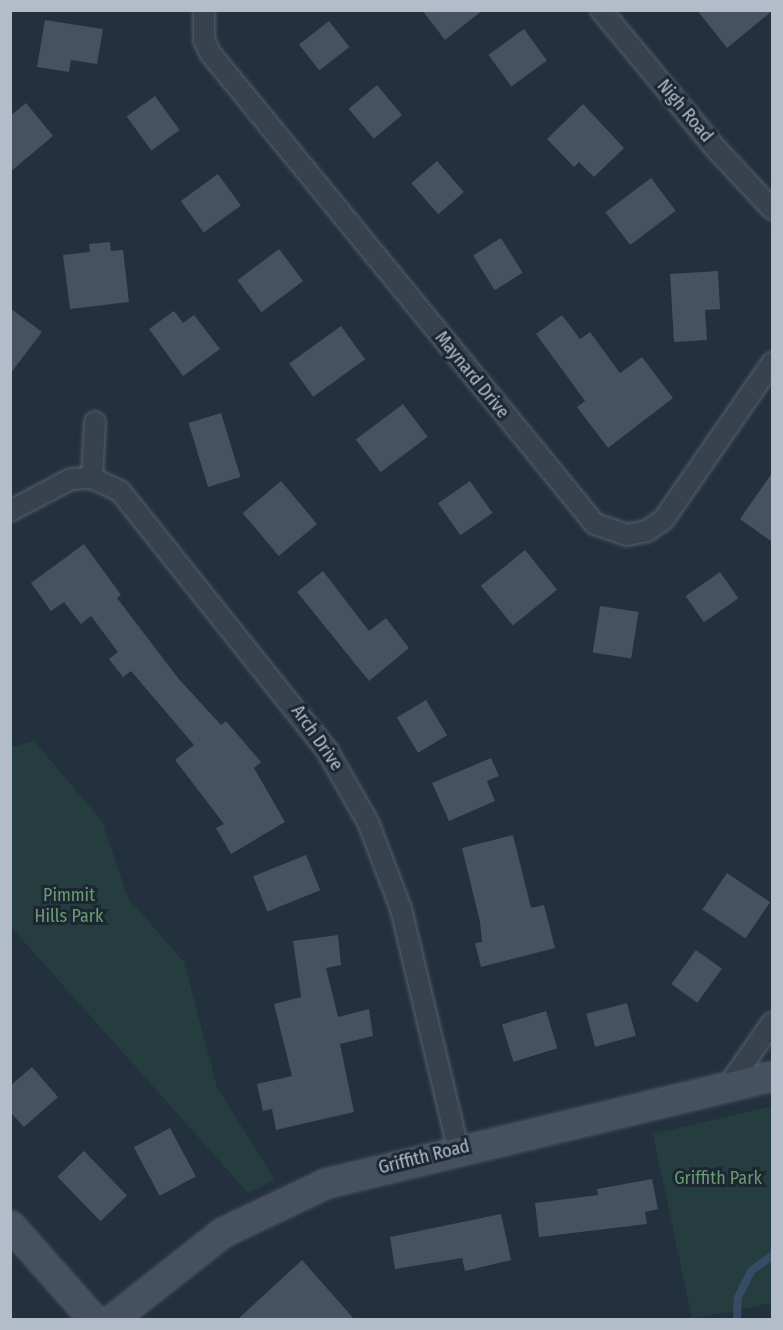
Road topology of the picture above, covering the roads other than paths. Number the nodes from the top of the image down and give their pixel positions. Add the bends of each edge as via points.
1 (204, 10) edge
2 (601, 10) edge
3 (772, 209) edge
4 (772, 363) edge
5 (95, 422) dead end
6 (92, 478) junction
7 (10, 511) edge
8 (772, 1023) edge
9 (772, 1076) edge
10 (728, 1086) junction
11 (458, 1149) junction
12 (10, 1226) edge
13 (94, 1320) edge
14 (111, 1320) edge

1 - 4 street, Maynard Drive via 204,40 210,53 595,524 627,535 647,531 664,519
2 - 3 street, Nigh Road via 717,150
5 - 6 street
6 - 7 street via 57,484
6 - 11 street, Arch Drive via 120,491 294,705 348,783 401,909
8 - 10 street
9 - 10 street, Griffith Road
10 - 11 street, Griffith Road
11 - 14 street, Griffith Road via 352,1175 252,1216 175,1266
12 - 13 street

